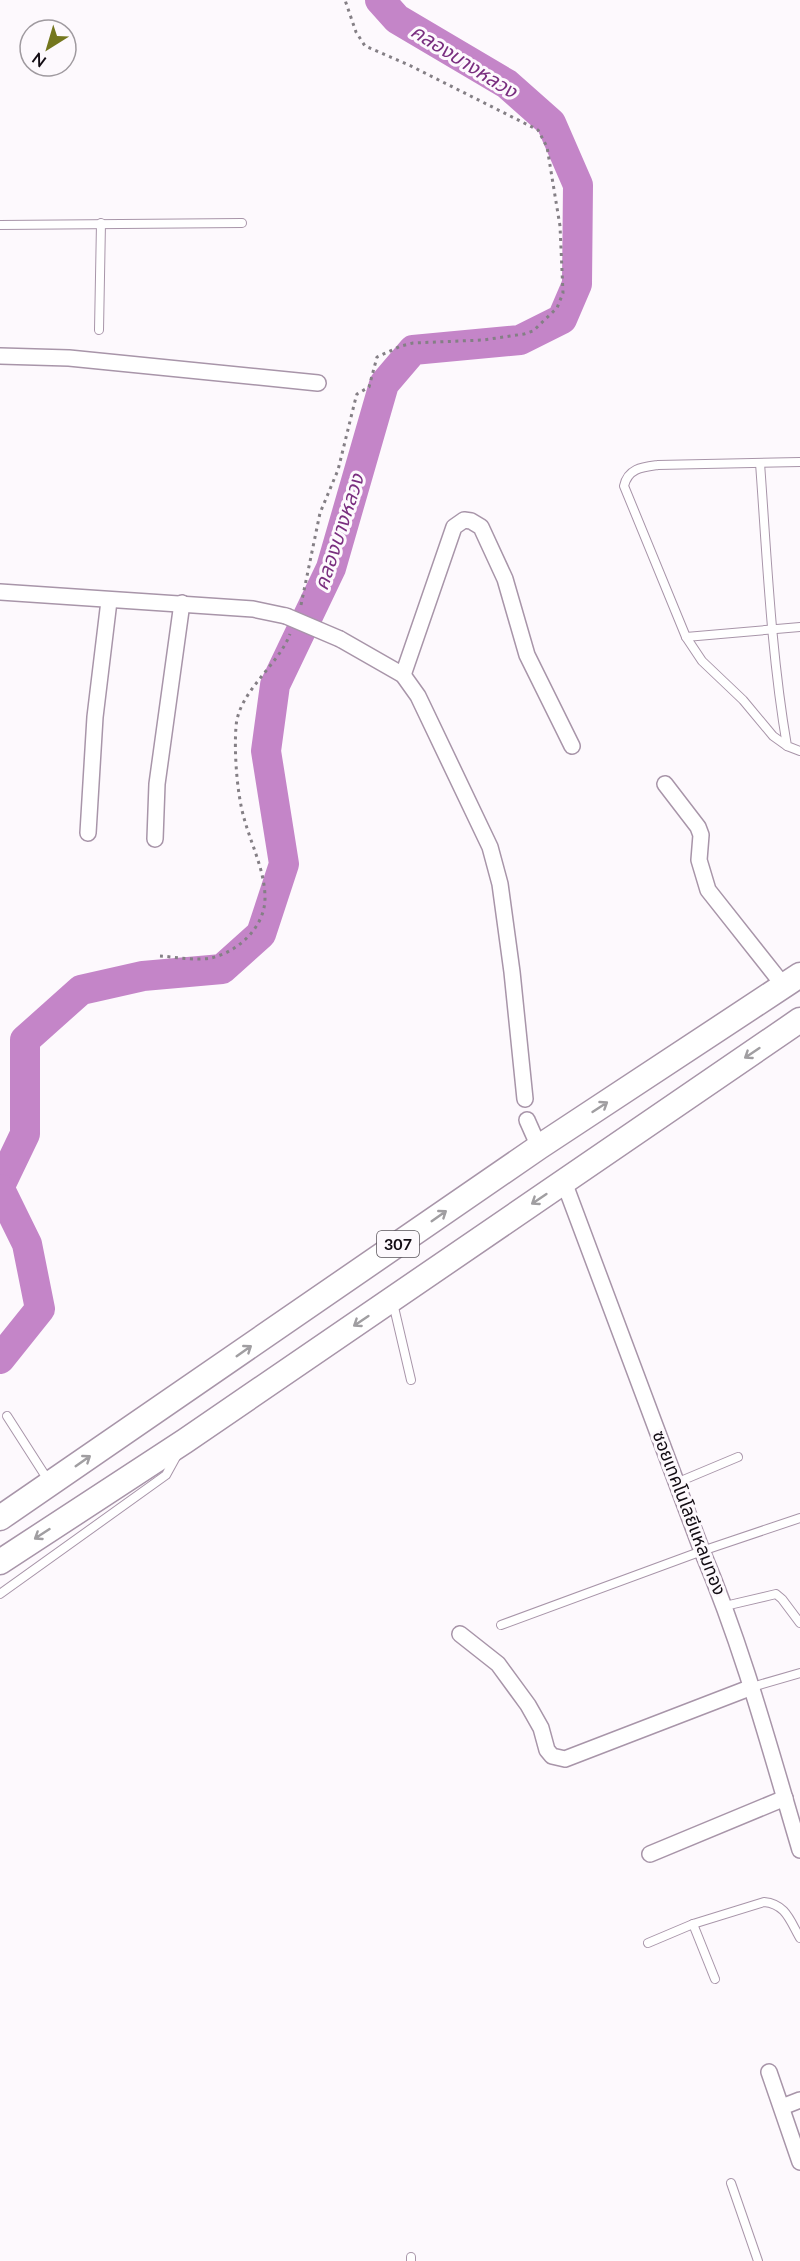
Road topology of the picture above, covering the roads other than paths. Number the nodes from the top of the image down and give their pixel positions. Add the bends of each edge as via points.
1 (101, 223) junction
2 (242, 223) dead end
3 (0, 225) edge
4 (99, 330) dead end
5 (0, 356) edge
6 (318, 383) dead end
7 (800, 462) edge
8 (759, 463) junction
9 (0, 592) edge
10 (110, 600) junction
11 (182, 603) junction
12 (800, 627) edge
13 (772, 629) junction
14 (686, 637) junction
15 (403, 675) junction
16 (572, 746) dead end
17 (787, 746) junction
18 (800, 751) edge
19 (665, 783) dead end
20 (88, 833) dead end
21 (155, 839) dead end
22 (792, 980) edge
23 (800, 1020) edge
24 (525, 1099) dead end
25 (527, 1120) dead end
26 (539, 1147) junction
27 (564, 1182) junction
28 (392, 1299) junction
29 (411, 1380) dead end
30 (7, 1416) dead end
31 (185, 1440) junction
32 (738, 1457) dead end
33 (676, 1483) junction
34 (50, 1484) junction
35 (0, 1518) edge
36 (800, 1518) edge
37 (702, 1551) junction
38 (0, 1562) edge
39 (0, 1594) edge
40 (725, 1606) junction
41 (800, 1623) edge
42 (501, 1625) dead end
43 (460, 1635) dead end
44 (800, 1673) edge
45 (752, 1687) junction
46 (785, 1798) junction
47 (800, 1850) edge
48 (650, 1854) dead end
49 (693, 1924) junction
50 (800, 1938) edge
51 (648, 1943) dead end
52 (715, 1979) dead end
53 (769, 2072) dead end
54 (800, 2100) edge
55 (782, 2107) junction
56 (800, 2162) edge
57 (731, 2183) dead end
58 (758, 2261) edge

1 - 2 lane
1 - 3 lane
1 - 4 lane
5 - 6 street via 69,358
7 - 8 lane
8 - 13 lane
8 - 14 lane via 658,465 632,471 626,479 624,486
9 - 10 street
10 - 11 street
10 - 20 street via 95,717
11 - 15 street, bridge via 253,609 340,639
11 - 21 street via 157,784
12 - 13 lane
13 - 14 lane
13 - 17 lane
14 - 17 lane via 702,662
15 - 16 street via 454,527 464,520 471,521 481,527 505,579 527,655
15 - 24 street via 418,696 490,847 507,924
17 - 18 lane
19 - 22 street via 698,827 699,860 708,890
26 -> 22 main road, 307
23 -> 27 main road, 307
25 - 26 street
34 -> 26 main road, 307
27 -> 28 main road, 307
27 - 33 street, ซอยเทคโนโลยีแหลมทอง
28 - 29 lane
28 -> 31 main road, 307
30 - 34 lane
31 -> 38 main road, 307
31 - 39 lane via 166,1474
32 - 33 lane
33 - 37 street, ซอยเทคโนโลยีแหลมทอง
34 - 35 main road, 307
36 - 37 lane
37 - 40 street, ซอยเทคโนโลยีแหลมทอง
37 - 42 lane
40 - 41 lane via 776,1594
40 - 45 street, ซอยเทคโนโลยีแหลมทอง
43 - 45 street via 498,1664 528,1704 547,1750 558,1758 565,1759
44 - 45 lane
45 - 46 street, ซอยเทคโนโลยีแหลมทอง
46 - 47 street, ซอยเทคโนโลยีแหลมทอง
46 - 48 street
49 - 50 lane via 772,1902 785,1911
49 - 51 lane
49 - 52 lane
53 - 55 street
54 - 55 street
55 - 56 street
57 - 58 lane

